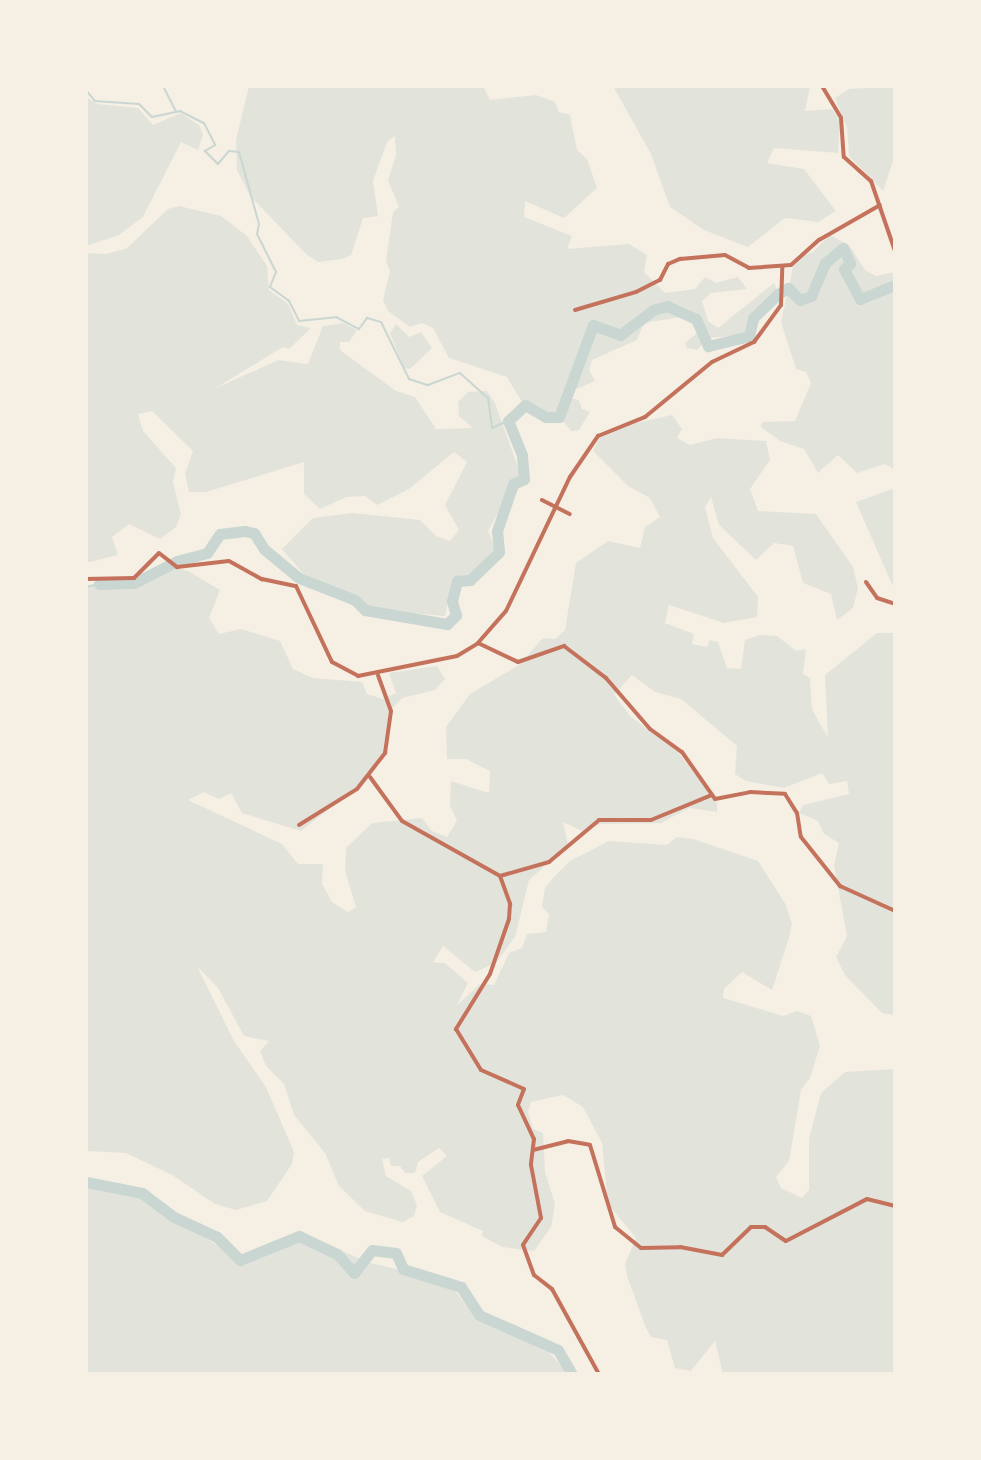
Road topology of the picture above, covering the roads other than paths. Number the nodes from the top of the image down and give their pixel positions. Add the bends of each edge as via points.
1 (822, 86) edge
2 (880, 205) junction
3 (895, 251) edge
4 (782, 267) junction
5 (575, 310) dead end
6 (542, 500) dead end
7 (556, 506) junction
8 (570, 514) dead end
9 (86, 579) edge
10 (866, 582) dead end
11 (895, 604) edge
12 (478, 643) junction
13 (378, 675) junction
14 (370, 777) junction
15 (712, 795) junction
16 (299, 825) dead end
17 (500, 876) junction
18 (895, 911) edge
19 (533, 1150) junction
20 (895, 1206) edge
21 (599, 1374) edge

1 - 2 street via 841,118 844,157 869,178
2 - 3 street
2 - 4 street
4 - 5 street via 741,266 725,255 680,259 668,264 660,280 636,292
4 - 7 street via 778,310 744,350 712,362 645,417 601,433
6 - 7 street
7 - 8 street
7 - 12 street via 506,611
9 - 13 street via 134,578 159,553 177,567 229,561 262,579 296,586 332,662 363,677
10 - 11 street via 877,598
12 - 13 street via 442,662
12 - 15 street via 518,662 564,646 606,678 650,729 682,752
13 - 14 street via 391,711 391,733
14 - 16 street
14 - 17 street via 402,821
15 - 17 street via 651,820 599,820 549,862
15 - 18 street via 718,800 750,792 785,794 797,813 801,837 840,886
17 - 19 street via 510,904 509,919 490,974 456,1029 481,1070 524,1089 518,1108 534,1139
19 - 20 street via 578,1140 590,1145 611,1220 641,1248 680,1247 722,1255 751,1227 765,1227 786,1241 867,1199
19 - 21 street via 541,1218 523,1245 534,1275 552,1289

